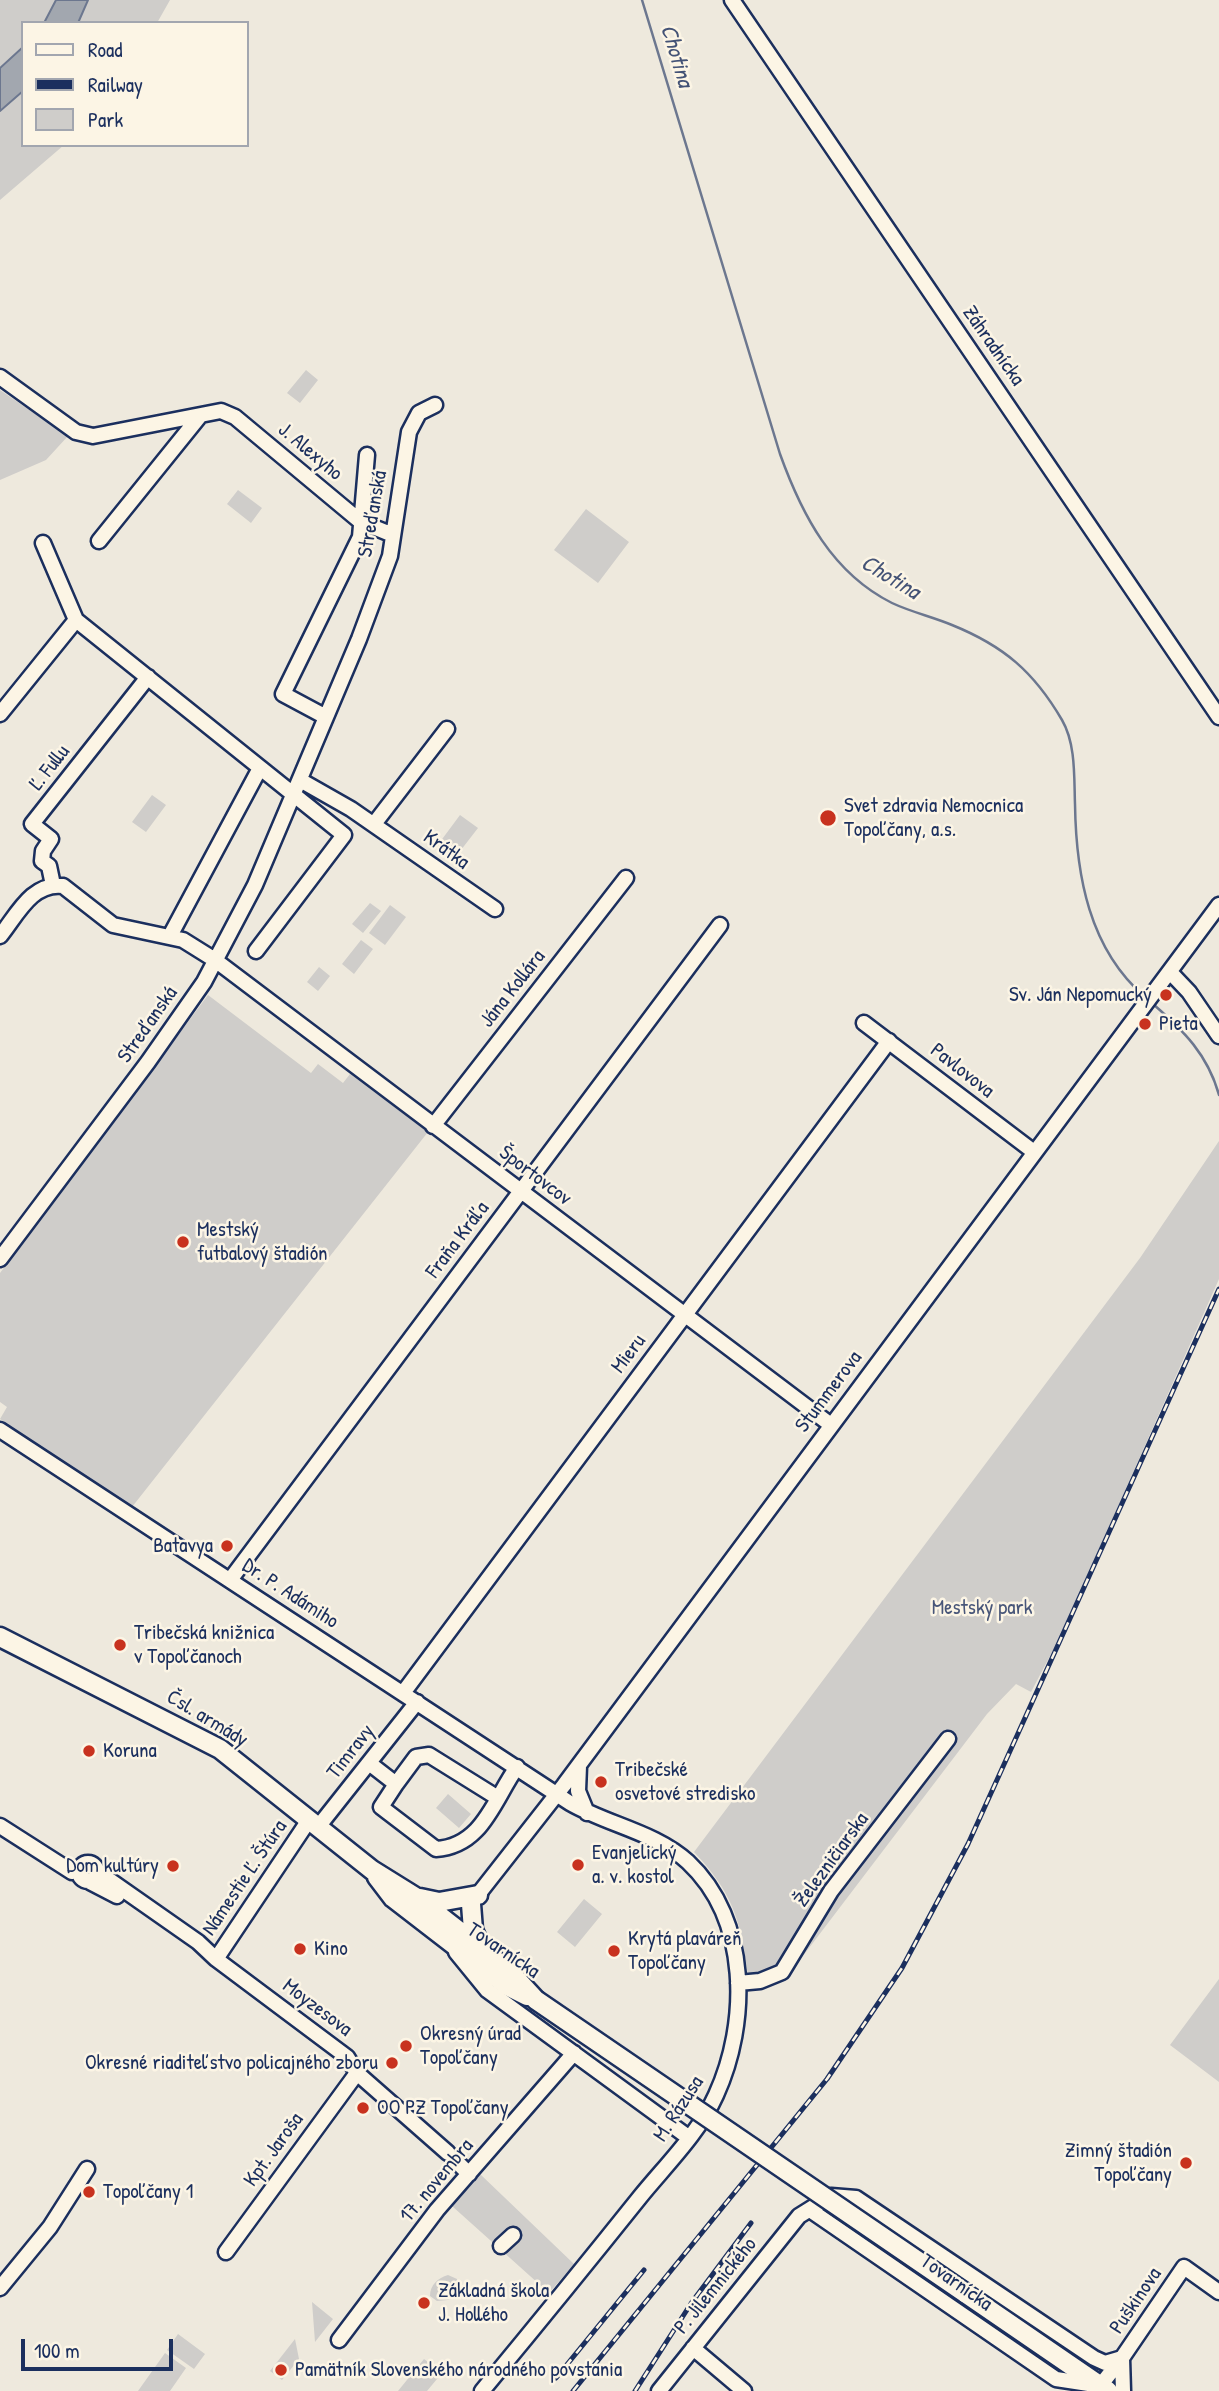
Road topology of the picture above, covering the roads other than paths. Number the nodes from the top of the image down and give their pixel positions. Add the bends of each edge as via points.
1 (732, 0) edge
2 (0, 377) edge
3 (435, 405) dead end
4 (199, 417) junction
5 (368, 455) dead end
6 (361, 522) junction
7 (393, 534) junction
8 (99, 541) dead end
9 (43, 543) dead end
10 (76, 620) junction
11 (148, 677) junction
12 (0, 714) edge
13 (326, 717) junction
14 (1219, 717) edge
15 (447, 729) dead end
16 (260, 768) junction
17 (297, 787) junction
18 (374, 824) junction
19 (626, 878) dead end
20 (53, 885) junction
21 (1219, 905) edge
22 (495, 909) dead end
23 (720, 925) dead end
24 (0, 936) edge
25 (170, 936) junction
26 (256, 951) dead end
27 (215, 960) junction
28 (1170, 972) junction
29 (864, 1023) dead end
30 (1219, 1036) edge
31 (889, 1041) junction
32 (433, 1126) junction
33 (1034, 1152) junction
34 (521, 1191) junction
35 (0, 1259) edge
36 (685, 1314) junction
37 (831, 1424) junction
38 (0, 1430) edge
39 (230, 1580) junction
40 (0, 1637) edge
41 (403, 1693) junction
42 (417, 1702) junction
43 (948, 1739) dead end
44 (369, 1763) junction
45 (579, 1765) junction
46 (517, 1767) junction
47 (396, 1784) junction
48 (557, 1794) junction
49 (498, 1798) junction
50 (587, 1813) junction
51 (313, 1824) junction
52 (0, 1826) edge
53 (372, 1870) junction
54 (72, 1872) dead end
55 (94, 1877) dead end
56 (417, 1898) junction
57 (475, 1899) junction
58 (449, 1932) junction
59 (481, 1948) junction
60 (216, 1959) junction
61 (738, 1983) junction
62 (536, 2000) junction
63 (574, 2053) junction
64 (356, 2073) junction
65 (688, 2137) junction
66 (87, 2169) dead end
67 (469, 2174) junction
68 (810, 2210) junction
69 (513, 2235) dead end
70 (501, 2246) dead end
71 (226, 2252) dead end
72 (0, 2288) edge
73 (1219, 2292) edge
74 (339, 2340) dead end
75 (693, 2348) junction
76 (1072, 2355) junction
77 (1122, 2358) junction
78 (1102, 2389) edge
79 (482, 2391) edge
80 (659, 2391) edge
81 (744, 2391) edge
82 (1124, 2391) edge

1 - 14 street, Záhradnícka
2 - 4 street, J. Alexyho via 76,432 93,436
3 - 7 street, Streďanská via 419,413 408,432
4 - 6 street, J. Alexyho via 221,411 235,417
4 - 8 street
5 - 6 street, Streďanská
6 - 7 street, J. Alexyho
6 - 13 street, Streďanská via 360,537 283,694
7 - 13 street, Streďanská via 390,556
9 - 10 street
10 - 11 street
10 - 12 street
11 - 16 street
11 - 20 street, Ľ. Fullu via 32,824 51,839 42,860 49,866
13 - 17 street, Streďanská
15 - 18 street
16 - 17 street
16 - 25 street
17 - 18 street, Krátka
17 - 26 street via 344,835
17 - 27 street, Streďanská via 255,885
18 - 22 street, Krátka
19 - 32 street, Jána Kollára
20 - 24 street via 36,891
20 - 25 street, Športovcov via 63,886 113,925
21 - 28 street, Stummerova
23 - 34 street, Fraňa Kráľa
25 - 27 street, Športovcov
27 - 32 street, Športovcov
27 - 35 street, Streďanská via 148,1062
28 - 30 street
28 - 33 street, Stummerova
29 - 31 street, Pavlovova
31 - 33 street, Pavlovova
31 - 36 street, Mieru
32 - 34 street, Športovcov
33 - 37 street, Stummerova
34 - 36 street, Športovcov
34 - 39 street, Fraňa Kráľa
36 - 37 street, Športovcov
36 - 41 street, Mieru
37 - 45 street, Stummerova
38 - 39 street, Dr. P. Adámiho
39 - 41 street, Dr. P. Adámiho
40 - 51 main road, Čsl. armády via 206,1740
41 - 42 street, Dr. P. Adámiho
42 - 44 street, Timravy
42 - 46 street, Dr. P. Adámiho
43 - 61 street, Železničiarska via 831,1891 782,1972
44 - 47 street
44 - 51 street, Timravy
45 - 48 street, Stummerova
45 - 50 street via 578,1791
46 - 48 street, Dr. P. Adámiho
46 - 49 street
47 - 49 street via 416,1757 429,1755
47 - 49 street via 381,1807 436,1849 458,1846 496,1809
48 - 50 street, M. Rázusa
48 - 57 street, Stummerova
50 - 61 street, M. Rázusa via 651,1838 695,1869 729,1926
51 - 53 main road, Čsl. armády
51 - 60 street, Námestie Ľ. Štúra
52 - 54 street
53 - 56 main road, Čsl. armády
53 - 58 main road, Čsl. armády via 393,1898
55 - 60 street, Moyzesova via 198,1941
56 - 57 main road via 439,1902
56 - 58 main road, Čsl. armády
57 - 58 main road
57 - 59 main road via 473,1930
58 - 59 main road, Tovarnícka
58 - 62 main road, Tovarnícka via 507,1986
58 - 63 street via 487,1990
59 - 62 main road, Tovarnícka
60 - 64 street, Moyzesova via 347,2057
61 - 65 street, M. Rázusa via 728,2064 708,2111
62 - 76 main road, Tovarnícka, bridge
63 - 65 street
63 - 67 street, 17. novembra
64 - 67 street, Moyzesova
64 - 71 street, Kpt. Jaroša
65 - 79 street, M. Rázusa
66 - 72 street via 50,2227
67 - 74 street, 17. novembra
68 - 75 street, P. Jilemnického via 799,2216
68 - 76 street, Tovarnícka via 831,2196 856,2198
68 - 78 street, Tovarnícka via 1056,2379
69 - 70 street
73 - 77 street, Puškinova via 1184,2267
75 - 80 street, P. Jilemnického
75 - 81 street
76 - 77 street, Puškinova via 1105,2363
76 - 78 main road, Tovarnícka
77 - 78 street, Puškinova
77 - 82 street, Puškinova

